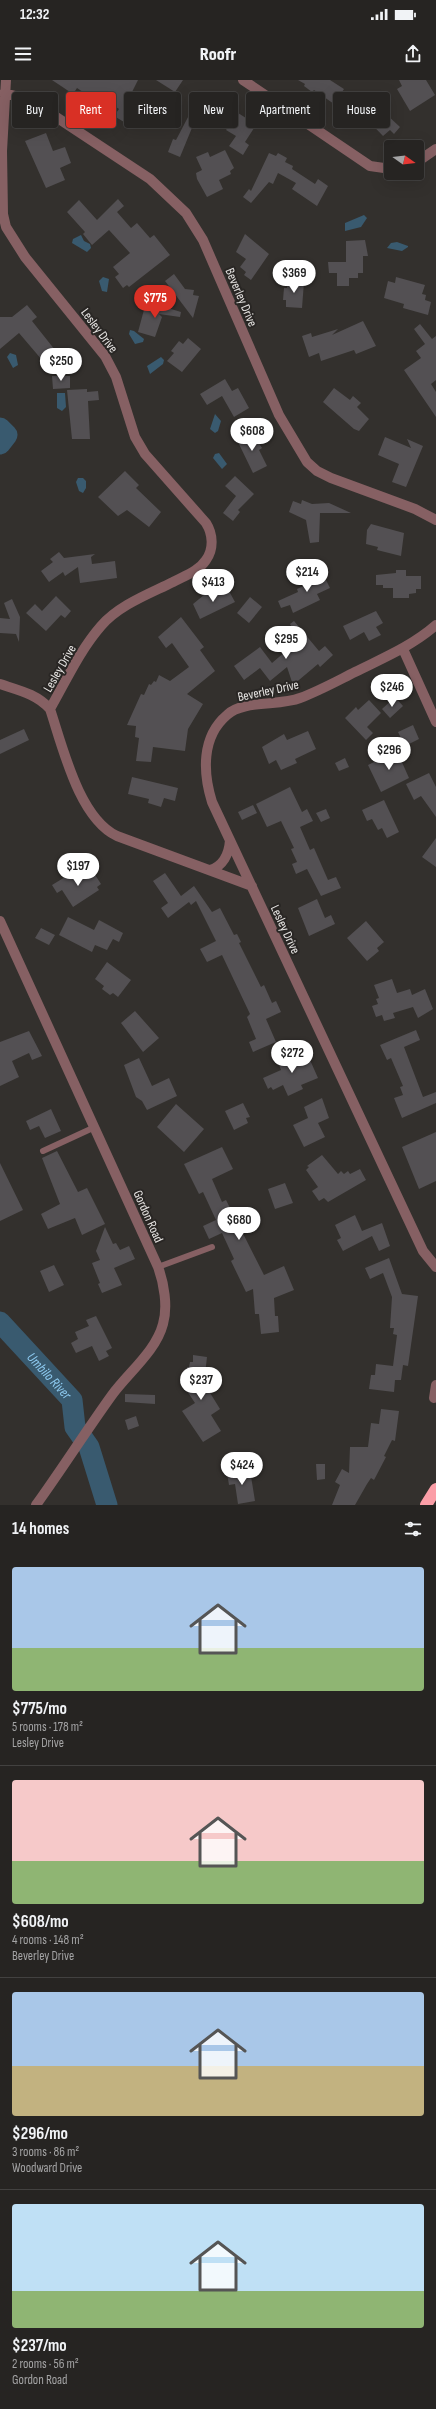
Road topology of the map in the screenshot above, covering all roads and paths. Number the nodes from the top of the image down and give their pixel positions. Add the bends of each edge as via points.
1 (6, 80) edge
2 (243, 80) edge
3 (4, 93) junction
4 (436, 149) edge
5 (424, 157) edge
6 (384, 168) edge
7 (1, 214) edge
8 (436, 520) edge
9 (436, 625) edge
10 (403, 649) junction
11 (0, 684) edge
12 (50, 709) junction
13 (436, 722) edge
14 (230, 840) junction
15 (210, 870) junction
16 (252, 886) junction
17 (0, 921) edge
18 (95, 1127) junction
19 (43, 1151) dead end
20 (212, 1247) dead end
21 (158, 1267) junction
22 (436, 1267) edge
23 (436, 1385) edge
24 (434, 1398) dead end
25 (436, 1488) edge
26 (36, 1505) edge
27 (426, 1505) edge

1 - 3 street, Lesley Drive
2 - 6 street via 370,166
3 - 7 street, Lesley Drive
3 - 8 street, Beverley Drive via 38,105 150,179 186,212 203,240 279,415 307,462 331,478 415,509
4 - 5 street
7 - 12 street, Lesley Drive via 14,243 105,356 116,377 135,437 145,454 211,532 210,550 206,561 191,573 121,609 101,626 88,643
9 - 10 street, Beverley Drive
10 - 13 street
10 - 14 street, Beverley Drive via 299,699 245,707 228,713 218,724 210,740 205,780
11 - 12 street via 30,694
12 - 15 street, Lesley Drive via 82,797 96,820 117,836
14 - 15 street via 227,855 221,863
14 - 16 street, Beverley Drive
15 - 16 street, Lesley Drive
16 - 22 street, Lesley Drive via 423,1251
17 - 18 street, Gordon Road
18 - 19 lane
18 - 21 street, Gordon Road
20 - 21 lane
21 - 26 street, Gordon Road via 162,1277 164,1300 163,1323 155,1343 93,1421
23 - 24 street
25 - 27 highway

